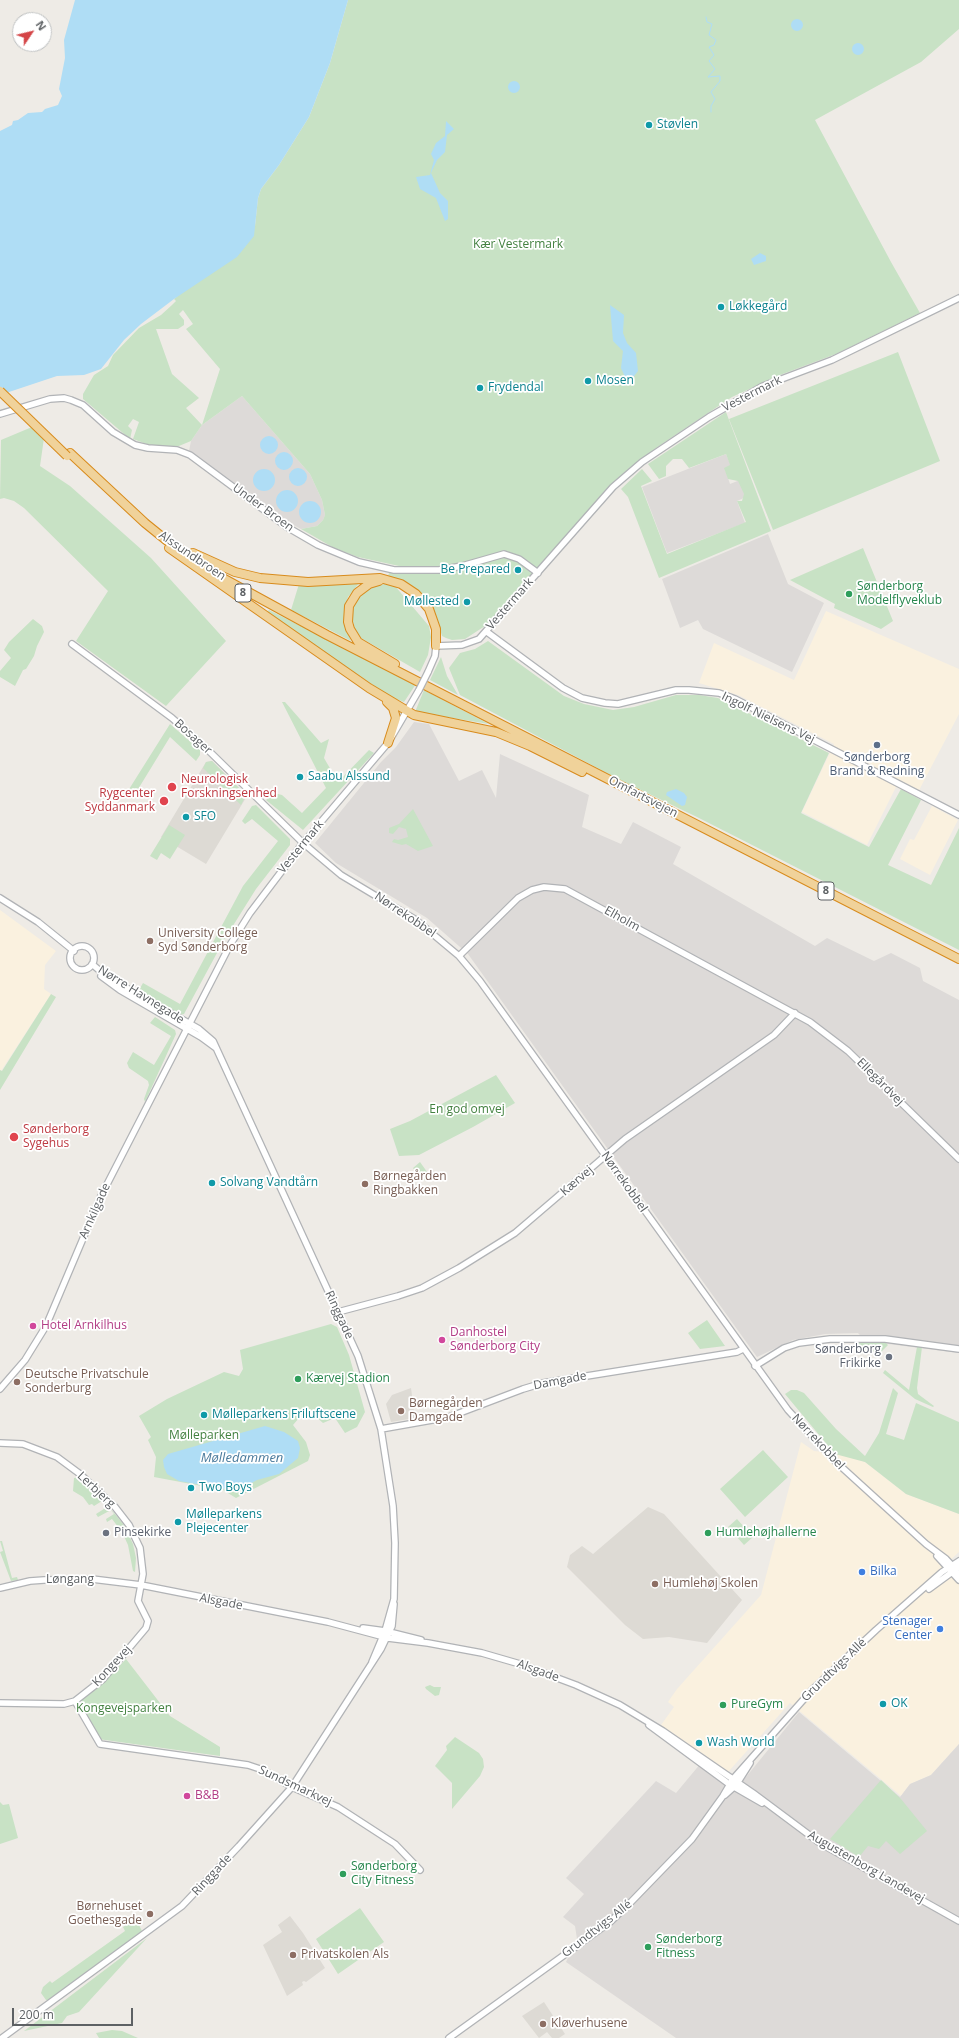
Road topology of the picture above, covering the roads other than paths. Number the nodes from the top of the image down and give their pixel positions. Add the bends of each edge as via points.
1 (959, 298) edge
2 (0, 385) edge
3 (0, 391) edge
4 (0, 414) edge
5 (68, 455) junction
6 (121, 502) junction
7 (164, 544) junction
8 (538, 572) junction
9 (393, 582) junction
10 (487, 632) junction
11 (327, 635) junction
12 (72, 644) dead end
13 (436, 646) junction
14 (369, 688) junction
15 (460, 703) junction
16 (407, 712) junction
17 (388, 743) junction
18 (959, 815) edge
19 (693, 823) junction
20 (303, 843) junction
21 (0, 898) edge
22 (74, 951) junction
23 (458, 956) junction
24 (959, 959) edge
25 (91, 966) junction
26 (795, 1013) junction
27 (188, 1027) junction
28 (605, 1156) junction
29 (959, 1159) edge
30 (338, 1312) junction
31 (743, 1349) junction
32 (959, 1349) edge
33 (755, 1366) junction
34 (0, 1389) edge
35 (380, 1429) junction
36 (0, 1443) edge
37 (959, 1561) edge
38 (954, 1569) edge
39 (959, 1580) edge
40 (141, 1585) junction
41 (0, 1588) edge
42 (148, 1624) joint
43 (386, 1634) junction
44 (75, 1701) junction
45 (0, 1704) edge
46 (641, 1718) junction
47 (733, 1783) junction
48 (292, 1787) junction
49 (774, 1810) junction
50 (420, 1870) dead end
51 (959, 1921) edge
52 (2, 2038) edge
53 (448, 2038) edge

1 - 8 street, Vestermark via 832,360 763,386 709,417 626,475
2 - 5 highway, Alssundbroen / 8
3 - 5 highway, Alssundbroen / 8, bridge
4 - 8 street, Under Broen via 50,399 71,400 83,405 113,432 135,445 178,450 190,454 287,527 318,546 360,562 394,570 440,570 504,554 519,559
5 - 6 highway, Alssundbroen / 8
5 - 7 highway, Alssundbroen / 8 via 126,512
6 - 9 highway via 177,544 235,572 280,581 372,578
6 - 11 highway, Alssundbroen / 8 via 166,540 219,576
7 - 11 highway, Alssundbroen / 8 via 235,589
7 - 14 highway
8 - 10 street, Vestermark
9 - 13 highway via 412,591 429,609 436,629
9 - 15 highway via 377,581 357,592 349,606 350,629 364,647 432,684
10 - 13 street, Vestermark via 473,642
10 - 18 street, Ingolf Nielsens Vej via 563,688 582,698 618,704 676,690 719,693
11 - 15 highway, Omfartsvejen / 8
12 - 20 street, Bosager via 172,718
13 - 16 street, Vestermark, bridge via 428,672
14 - 16 highway
14 - 17 highway via 389,703 396,714 396,723
15 - 19 highway, Omfartsvejen / 8
16 - 17 street, Vestermark
16 - 19 highway via 414,716 481,728 510,738
17 - 20 street, Vestermark
19 - 24 highway, Omfartsvejen / 8
20 - 23 street, Nørrekobbel via 341,874 416,920
20 - 27 street, Vestermark via 250,913 230,945
21 - 22 street via 38,922
22 - 25 street via 71,957 74,966 84,970
22 - 25 street via 80,947 88,948 93,954
23 - 26 street, Elholm via 518,898 544,887 559,888 575,893
23 - 28 street, Nørrekobbel via 480,981
25 - 27 street, Nørre Havnegade
26 - 28 street, Kærvej via 776,1034 625,1139
26 - 29 street, Ellegårdvej via 848,1051
27 - 30 street, Ringgade via 208,1036 216,1049
27 - 34 street, Arnkilgade via 101,1196 46,1326 25,1360
28 - 30 street, Kærvej via 522,1227 453,1272 405,1294
28 - 31 street, Nørrekobbel
30 - 35 street, Ringgade via 358,1356
31 - 33 street, Nørrekobbel
31 - 35 street, Damgade via 543,1383 449,1417
32 - 33 street via 885,1339 830,1339 784,1348
33 - 38 street, Nørrekobbel via 816,1442
35 - 43 street, Ringgade via 393,1506 396,1560 394,1612
36 - 40 street, Lerbjerg via 23,1444 57,1457 80,1474 115,1507 137,1540 142,1565
37 - 38 street, Grundtvigs Allé
38 - 39 street, Nørrekobbel
38 - 47 street, Grundtvigs Allé via 918,1594 827,1675 757,1751
40 - 41 street, Løngang via 92,1579 44,1580
40 - 42 street, Lerbjerg via 138,1601
40 - 43 street, Alsgade
42 - 44 street, Kongevej via 103,1678
43 - 46 street, Alsgade via 482,1653 520,1664 601,1695
43 - 48 street, Ringgade via 372,1662
44 - 45 street via 64,1704
44 - 48 street, Sundsmarkvej via 100,1744 248,1765 263,1770
46 - 47 street, Alsgade
46 - 47 street, Alsgade via 658,1734
47 - 49 street, Augustenborg Landevej
47 - 49 street, Augustenborg Landevej
47 - 53 street, Grundtvigs Allé via 692,1839 610,1922
48 - 50 street, Sundsmarkvej via 338,1807 378,1832 395,1844
48 - 52 street, Ringgade via 182,1906
49 - 51 street, Augustenborg Landevej via 830,1849

